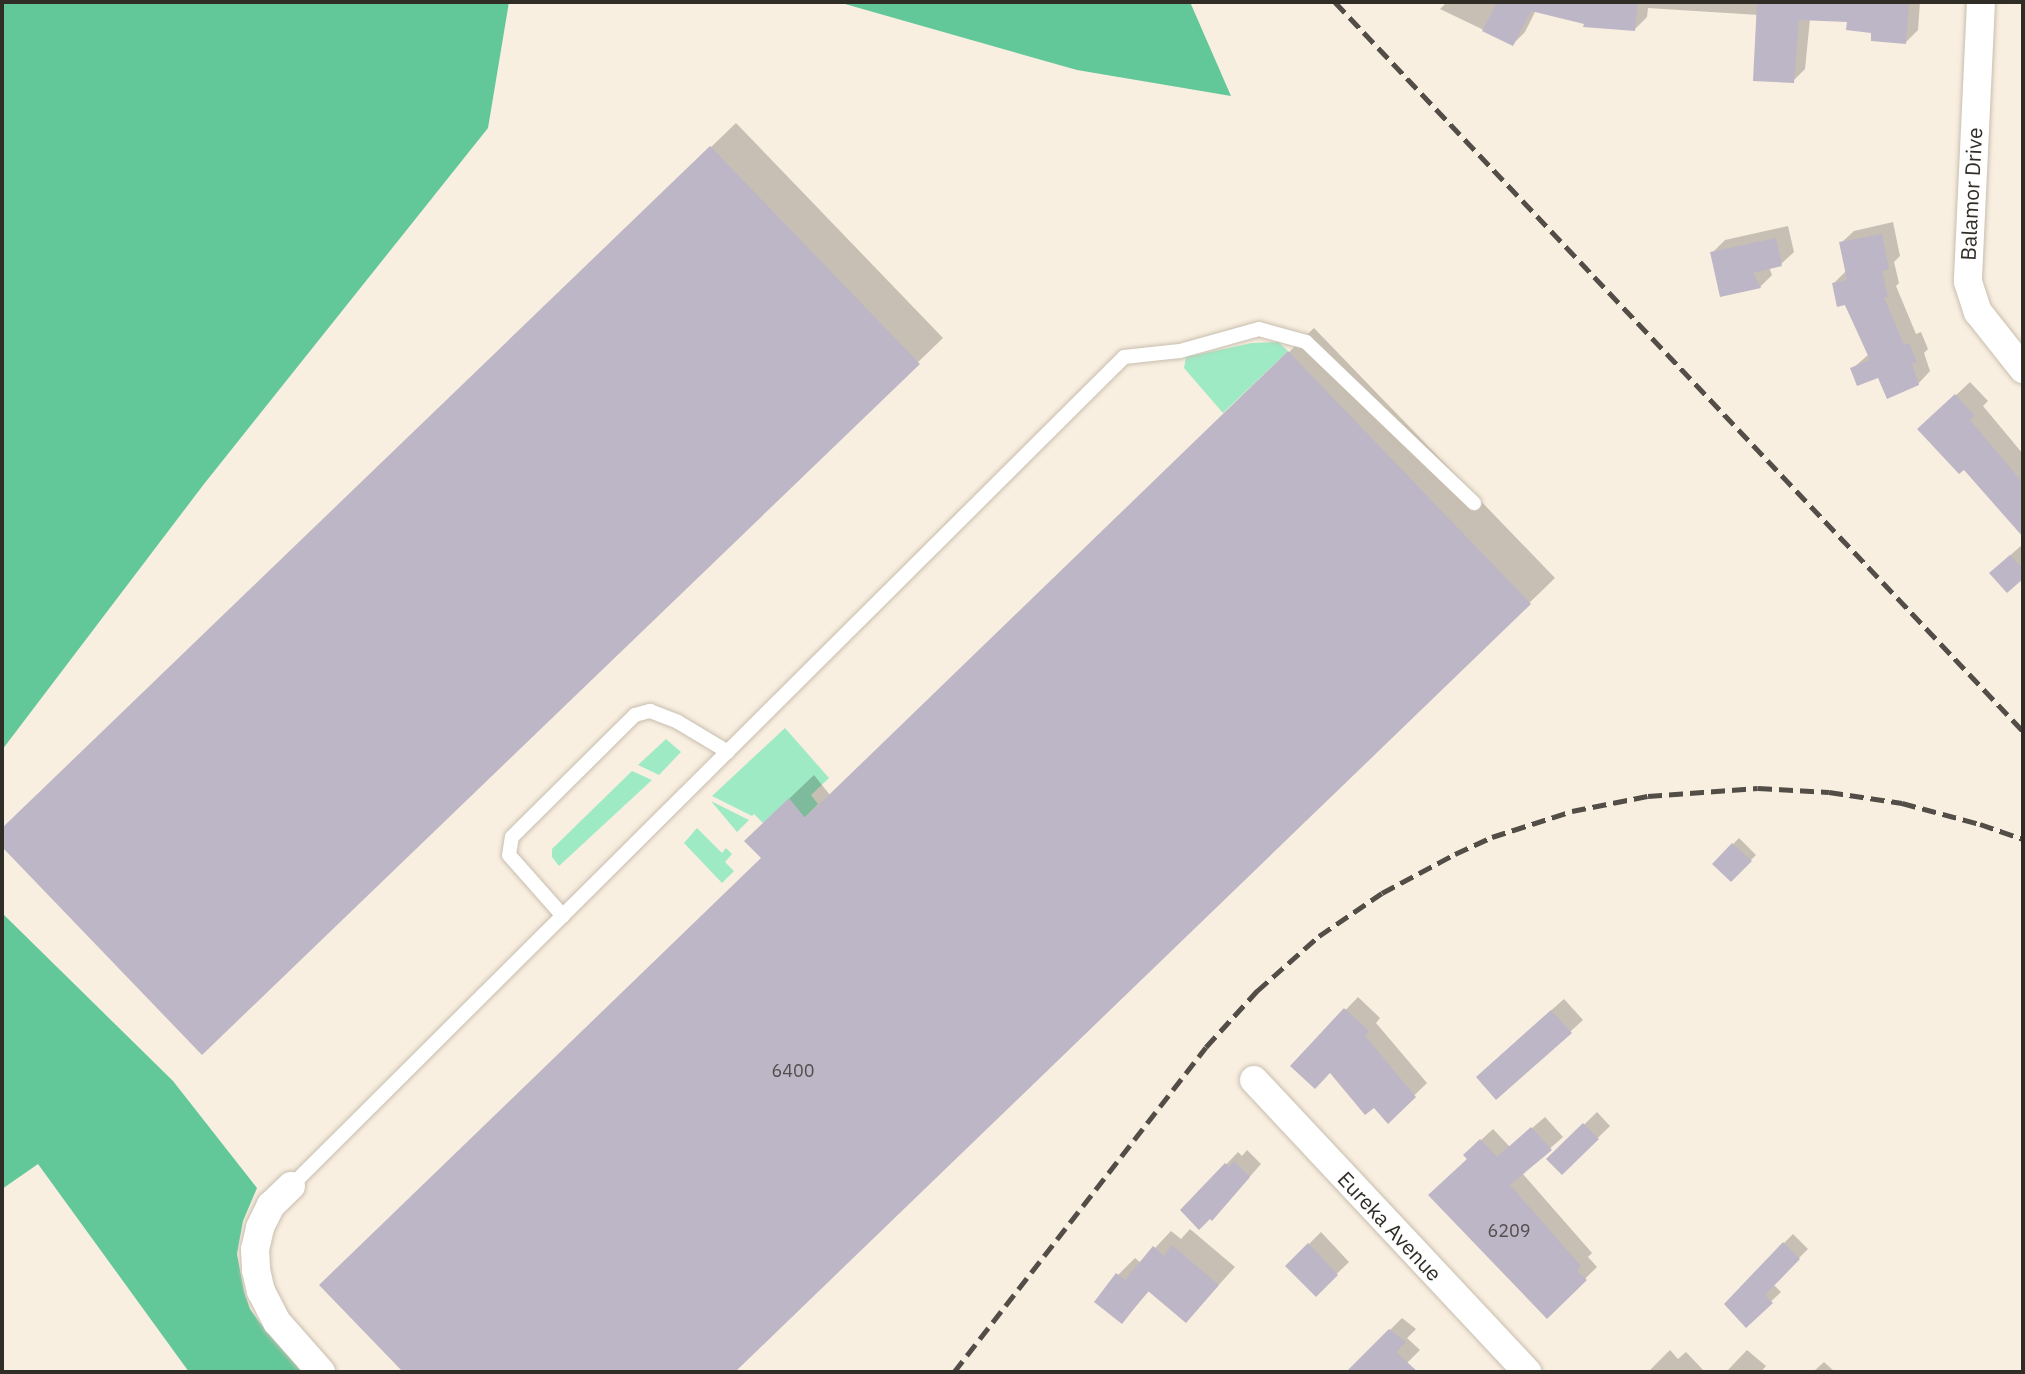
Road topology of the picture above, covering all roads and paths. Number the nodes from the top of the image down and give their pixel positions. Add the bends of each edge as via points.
1 (1981, 2) edge
2 (2023, 369) edge
3 (1474, 503) dead end
4 (728, 752) junction
5 (563, 916) junction
6 (1254, 1080) dead end
7 (292, 1186) joint
8 (321, 1372) edge
9 (1527, 1372) edge

1 - 2 street, Balamor Drive via 1968,282 1978,312
3 - 4 lane via 1306,342 1259,329 1180,351 1124,357
4 - 5 lane
4 - 5 lane via 678,722 650,711 635,715 512,836 509,855
5 - 7 lane
6 - 9 street, Eureka Avenue
7 - 8 street via 271,1205 260,1228 256,1270 277,1322

